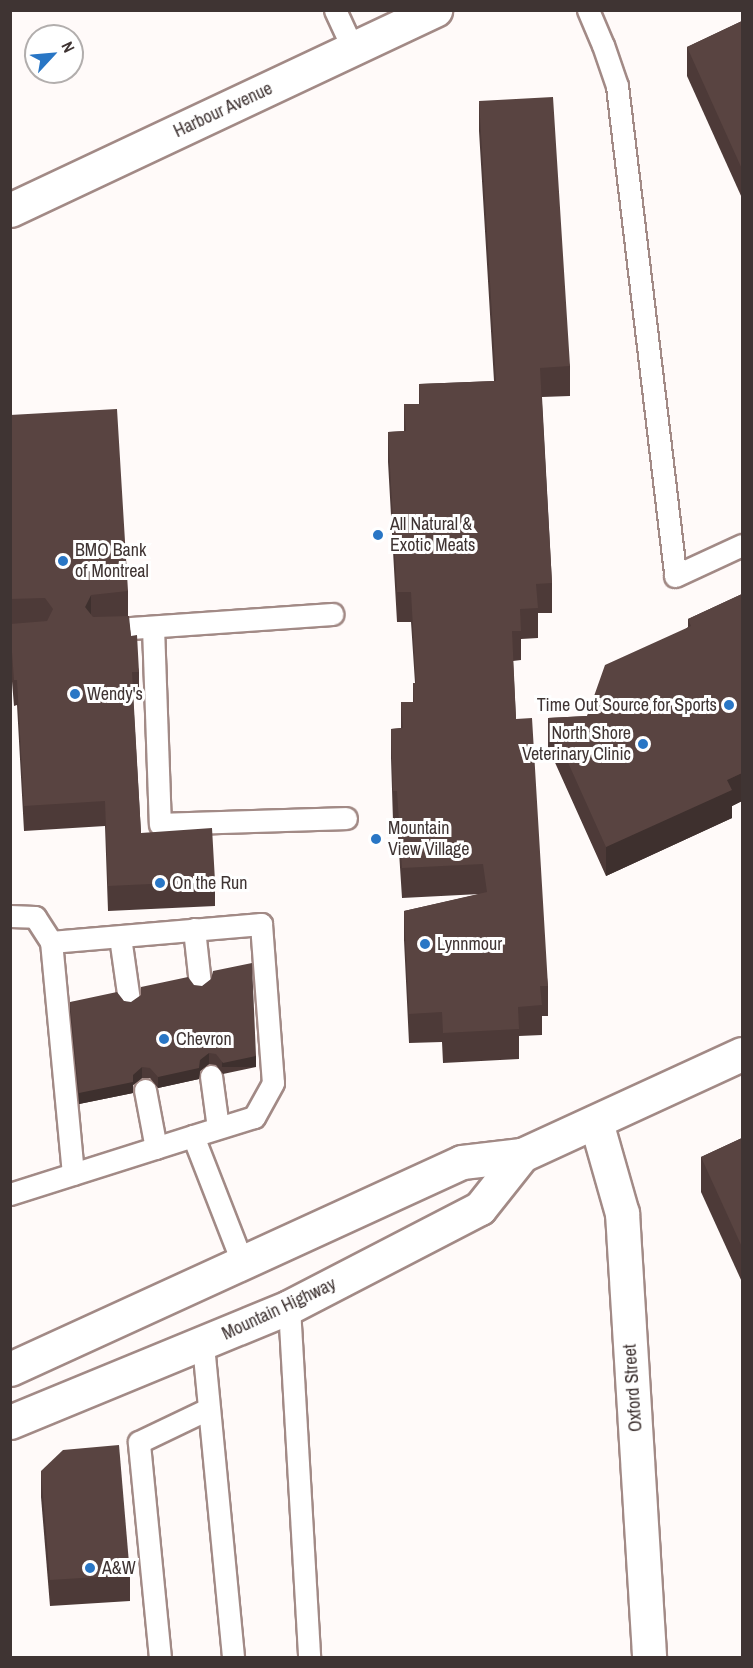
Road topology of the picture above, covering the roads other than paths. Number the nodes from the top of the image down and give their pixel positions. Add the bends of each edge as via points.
1 (335, 10) edge
2 (435, 10) edge
3 (588, 10) edge
4 (353, 49) junction
5 (10, 210) edge
6 (742, 545) edge
7 (332, 614) dead end
8 (153, 627) junction
9 (98, 631) edge
10 (346, 818) dead end
11 (10, 916) edge
12 (194, 929) junction
13 (120, 937) junction
14 (51, 942) junction
15 (201, 984) edge
16 (129, 1000) edge
17 (742, 1054) edge
18 (211, 1076) dead end
19 (145, 1090) dead end
20 (596, 1122) junction
21 (218, 1128) junction
22 (193, 1136) junction
23 (156, 1148) junction
24 (522, 1155) junction
25 (73, 1174) junction
26 (10, 1194) edge
27 (243, 1264) junction
28 (289, 1307) junction
29 (203, 1345) junction
30 (10, 1369) edge
31 (208, 1409) junction
32 (10, 1422) edge
33 (159, 1658) edge
34 (232, 1658) edge
35 (309, 1658) edge
36 (650, 1658) edge

1 - 4 lane
2 - 4 street, Harbour Avenue
3 - 6 lane via 617,86 675,576
4 - 5 street, Harbour Avenue
7 - 8 lane
8 - 9 lane
8 - 10 lane via 160,824
11 - 14 lane via 35,917
12 - 13 lane
12 - 15 lane
12 - 21 lane via 261,924 273,1083 254,1117
13 - 14 lane
13 - 16 lane
14 - 25 lane
17 - 20 street, Mountain Highway
18 - 21 lane
19 - 23 lane
20 - 24 street, Mountain Highway
20 - 36 street, Oxford Street via 622,1213
21 - 22 lane
22 - 23 lane
22 - 27 lane
23 - 25 lane
24 - 27 street, Mountain Highway via 462,1162
24 - 28 street, Mountain Highway via 480,1208
25 - 26 lane
27 - 30 street, Mountain Highway
28 - 29 street, Mountain Highway
28 - 35 lane
29 - 31 lane
29 - 32 street, Mountain Highway
31 - 33 lane via 139,1442
31 - 34 lane

